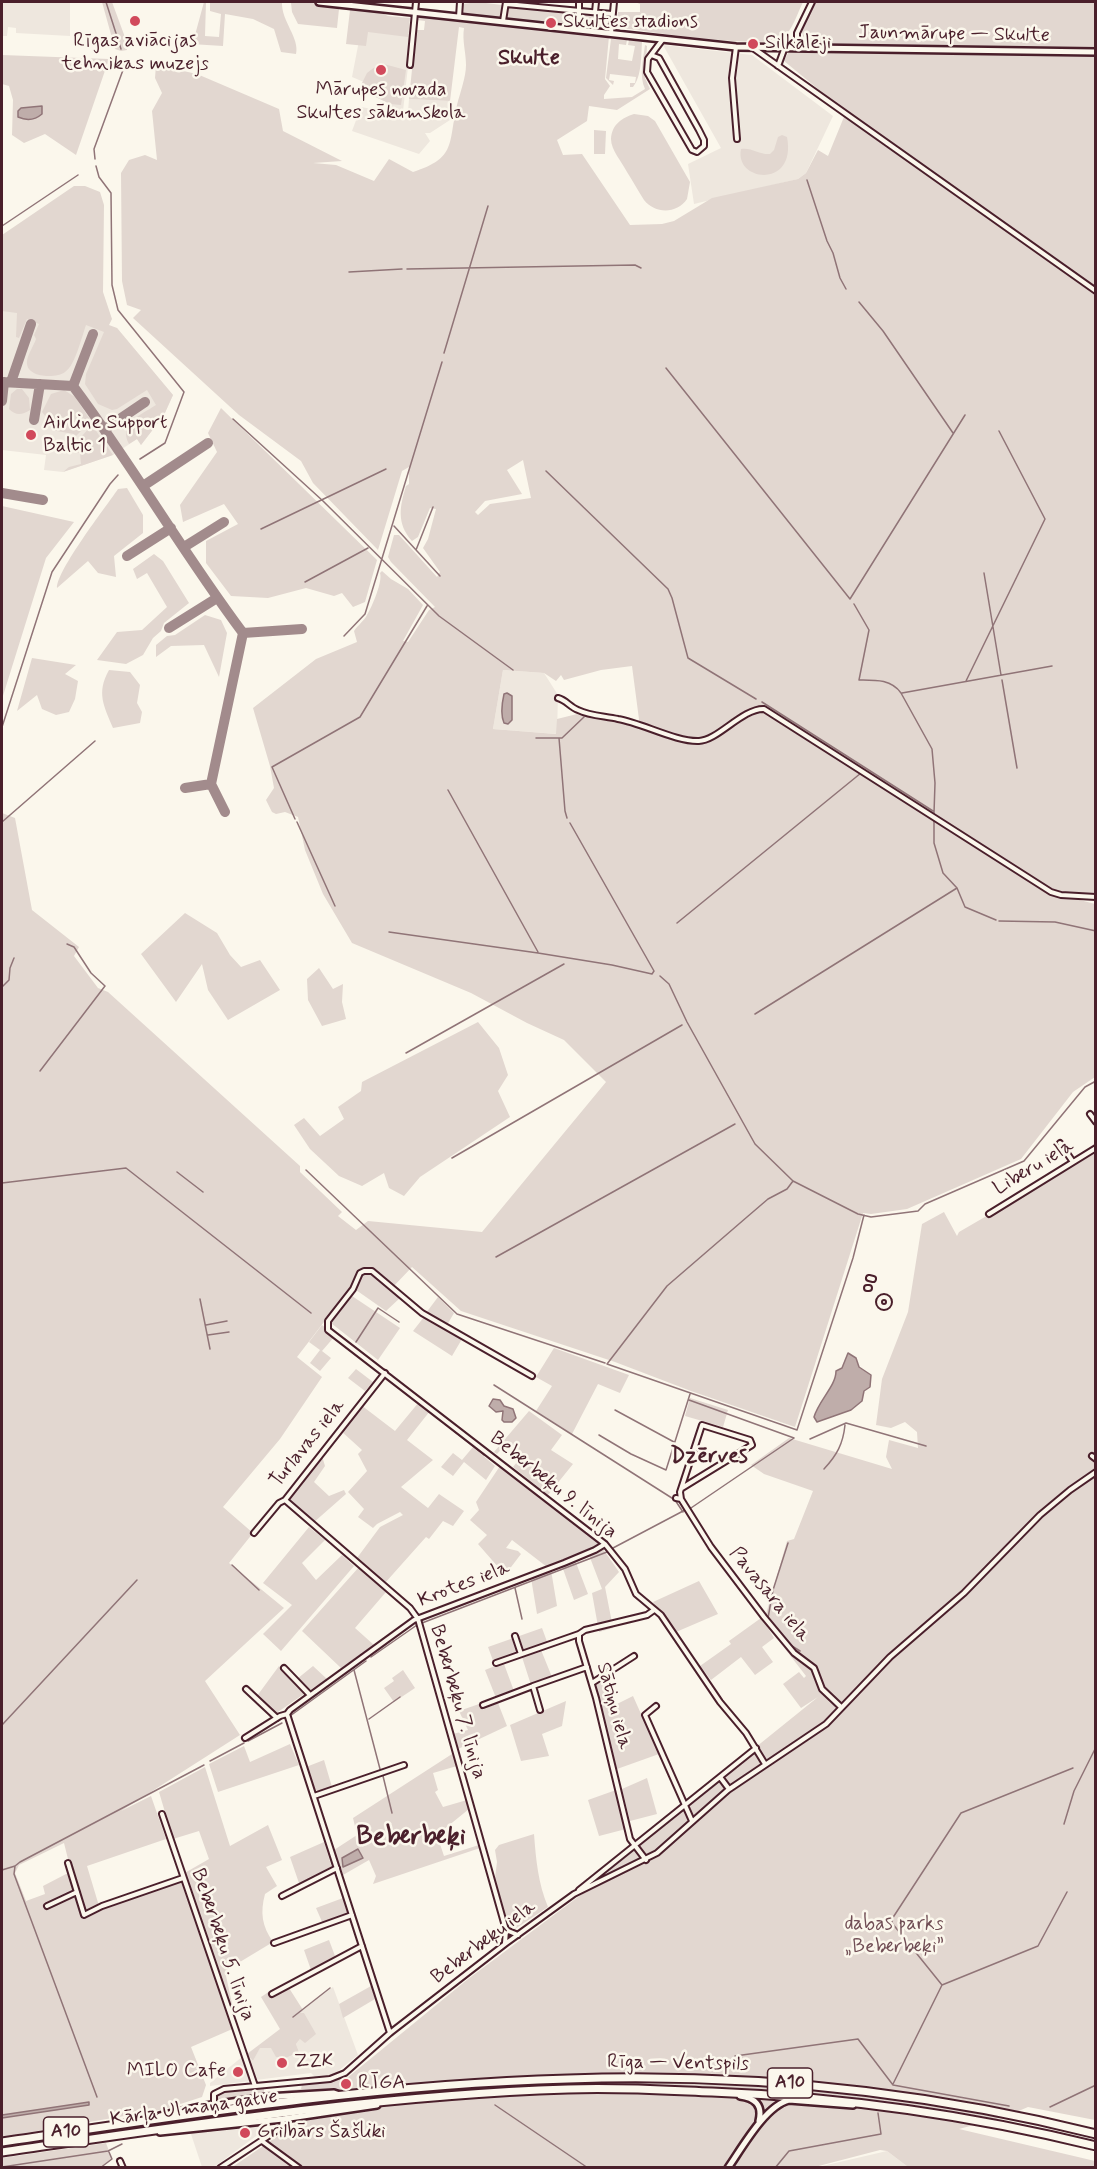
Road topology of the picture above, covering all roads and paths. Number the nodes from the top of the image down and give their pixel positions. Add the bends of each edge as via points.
1 (319, 2) edge
2 (416, 2) edge
3 (460, 2) edge
4 (562, 2) edge
5 (579, 2) edge
6 (596, 2) edge
7 (614, 2) edge
8 (812, 2) edge
9 (506, 3) edge
10 (523, 3) edge
11 (561, 8) junction
12 (578, 10) junction
13 (416, 12) junction
14 (595, 12) junction
15 (612, 14) junction
16 (459, 17) junction
17 (503, 22) junction
18 (579, 30) junction
19 (611, 33) junction
20 (664, 38) junction
21 (736, 47) junction
22 (752, 47) junction
23 (785, 47) junction
24 (797, 48) junction
25 (1095, 52) edge
26 (651, 55) junction
27 (410, 65) dead end
28 (778, 66) junction
29 (737, 139) dead end
30 (1095, 291) edge
31 (558, 698) dead end
32 (1095, 897) edge
33 (1090, 1114) dead end
34 (1095, 1122) edge
35 (1060, 1143) dead end
36 (1095, 1149) edge
37 (1073, 1162) junction
38 (989, 1214) dead end
39 (385, 1373) junction
40 (532, 1376) dead end
41 (1095, 1472) edge
42 (681, 1490) junction
43 (285, 1500) junction
44 (254, 1533) dead end
45 (604, 1544) junction
46 (654, 1610) junction
47 (418, 1619) junction
48 (579, 1634) junction
49 (514, 1636) dead end
50 (521, 1654) junction
51 (633, 1656) dead end
52 (496, 1663) dead end
53 (587, 1666) junction
54 (284, 1668) dead end
55 (592, 1683) junction
56 (533, 1686) junction
57 (246, 1689) dead end
58 (310, 1695) junction
59 (483, 1705) dead end
60 (656, 1706) dead end
61 (841, 1707) junction
62 (540, 1710) dead end
63 (287, 1714) junction
64 (277, 1718) junction
65 (245, 1738) dead end
66 (756, 1748) junction
67 (765, 1764) junction
68 (404, 1765) dead end
69 (720, 1777) junction
70 (729, 1789) junction
71 (314, 1796) junction
72 (685, 1805) junction
73 (162, 1814) dead end
74 (693, 1822) junction
75 (635, 1845) junction
76 (646, 1860) junction
77 (68, 1863) dead end
78 (337, 1868) junction
79 (183, 1878) junction
80 (77, 1892) junction
81 (574, 1894) junction
82 (282, 1896) dead end
83 (47, 1906) dead end
84 (352, 1915) junction
85 (506, 1930) junction
86 (518, 1935) junction
87 (274, 1943) dead end
88 (505, 1944) junction
89 (362, 1946) junction
90 (272, 1994) dead end
91 (390, 2033) junction
92 (255, 2086) junction
93 (647, 2088) junction
94 (341, 2096) junction
95 (329, 2097) joint
96 (391, 2102) junction
97 (214, 2105) junction
98 (871, 2105) junction
99 (283, 2119) junction
100 (130, 2122) junction
101 (758, 2126) junction
102 (140, 2132) junction
103 (1095, 2134) edge
104 (262, 2141) junction
105 (2, 2142) edge
106 (1095, 2146) edge
107 (2, 2152) edge
108 (120, 2161) dead end
109 (123, 2168) edge
110 (220, 2168) edge
111 (299, 2168) edge
112 (728, 2168) edge

1 - 13 main road, Jaunmārupe — Skulte
2 - 13 street
3 - 16 street
4 - 11 street
5 - 12 street
6 - 14 street
7 - 15 street
8 - 24 street via 797,33
9 - 10 street
9 - 17 street
10 - 11 street
11 - 12 street
12 - 14 street
12 - 18 street
13 - 16 main road, Jaunmārupe — Skulte
13 - 27 street
14 - 15 street
15 - 19 street
16 - 17 main road, Jaunmārupe — Skulte
17 - 18 main road, Jaunmārupe — Skulte
18 - 19 main road, Jaunmārupe — Skulte
19 - 20 main road, Jaunmārupe — Skulte
20 - 21 main road, Jaunmārupe — Skulte
20 - 26 street
21 - 22 main road, Jaunmārupe — Skulte
21 - 29 street via 732,78
22 - 23 main road, Jaunmārupe — Skulte
22 - 28 street
23 - 24 main road, Jaunmārupe — Skulte
23 - 28 street
24 - 25 main road, Jaunmārupe — Skulte
26 - 26 street via 646,63 647,72 692,150 698,152 704,140 659,58
28 - 30 street
31 - 32 street via 590,715 701,742 764,709 1050,892
33 - 34 street
35 - 37 street
36 - 37 street, Liberu iela
37 - 38 street, Liberu iela
39 - 40 street, Beberbeķu 9. līnija via 327,1326 364,1271 372,1271 422,1313
39 - 43 street, Turlavas iela
39 - 45 street, Beberbeķu 9. līnija
41 - 61 street, Beberbeķu iela via 1041,1515
42 - 42 street via 702,1425 750,1440 752,1445
42 - 61 street, Pavasara iela via 679,1498 711,1547 794,1653 814,1668 822,1689
43 - 44 street, Turlavas iela
43 - 47 street, Beberbeķu 7. līnija
45 - 46 street, Beberbeķu 9. līnija via 625,1569 636,1594
45 - 47 street, Krotes iela
46 - 48 street
46 - 66 street, Beberbeķu 9. līnija
47 - 58 street, Krotes iela
47 - 85 street, Beberbeķu 7. līnija
48 - 50 street
48 - 53 street, Sātiņu iela
49 - 50 street
50 - 52 street
51 - 55 street
53 - 55 street, Sātiņu iela
53 - 56 street
54 - 58 street
55 - 75 street, Sātiņu iela via 630,1839
56 - 59 street
56 - 62 street
57 - 64 street
58 - 63 street, Krotes iela
60 - 72 street via 645,1715
61 - 67 street, Beberbeķu iela via 826,1724
63 - 64 street, Krotes iela
63 - 71 street
64 - 65 street, Krotes iela
66 - 67 street, Beberbeķu 9. līnija
66 - 69 street
67 - 70 street, Beberbeķu iela
68 - 71 street
69 - 70 street
69 - 72 street
70 - 74 street, Beberbeķu iela
71 - 78 street
72 - 74 street
72 - 75 street
73 - 79 street, Beberbeķu 5. līnija
74 - 76 street, Beberbeķu iela
75 - 76 street, Sātiņu iela
75 - 81 street
76 - 81 street, Beberbeķu iela
77 - 80 street
78 - 82 street
78 - 84 street
79 - 80 street via 84,1915
79 - 92 street, Beberbeķu 5. līnija
80 - 83 street
81 - 86 street, Beberbeķu iela
84 - 87 street
84 - 89 street
85 - 86 street
85 - 88 street, Beberbeķu 7. līnija
86 - 88 street, Beberbeķu iela
88 - 91 street, Beberbeķu iela
89 - 90 street
89 - 91 street
91 - 92 street, Beberbeķu iela via 336,2078
92 - 97 street, Beberbeķu iela via 217,2091
93 - 96 highway, Rīga — Ventspils / A10 via 511,2091
93 - 98 highway, Rīga — Ventspils / A10
93 - 101 main road via 664,2093 751,2098 761,2109
94 - 95 highway, Rīga — Ventspils / A10
94 - 97 main road via 334,2092
94 - 103 highway, Rīga — Ventspils / A10 via 570,2078 784,2083 875,2092
95 - 100 highway, Kārļa Ulmaņa gatve / A10
96 - 99 main road
96 - 102 highway, Kārļa Ulmaņa gatve / A10
97 - 100 main road
98 - 101 main road via 789,2100 776,2106
98 - 106 highway, Rīga — Ventspils / A10 via 994,2123
99 - 102 main road via 178,2132
99 - 104 street via 282,2127
100 - 105 highway, Kārļa Ulmaņa gatve / A10
101 - 112 main road
102 - 107 highway, Kārļa Ulmaņa gatve / A10
104 - 110 street
104 - 111 street
108 - 109 street

